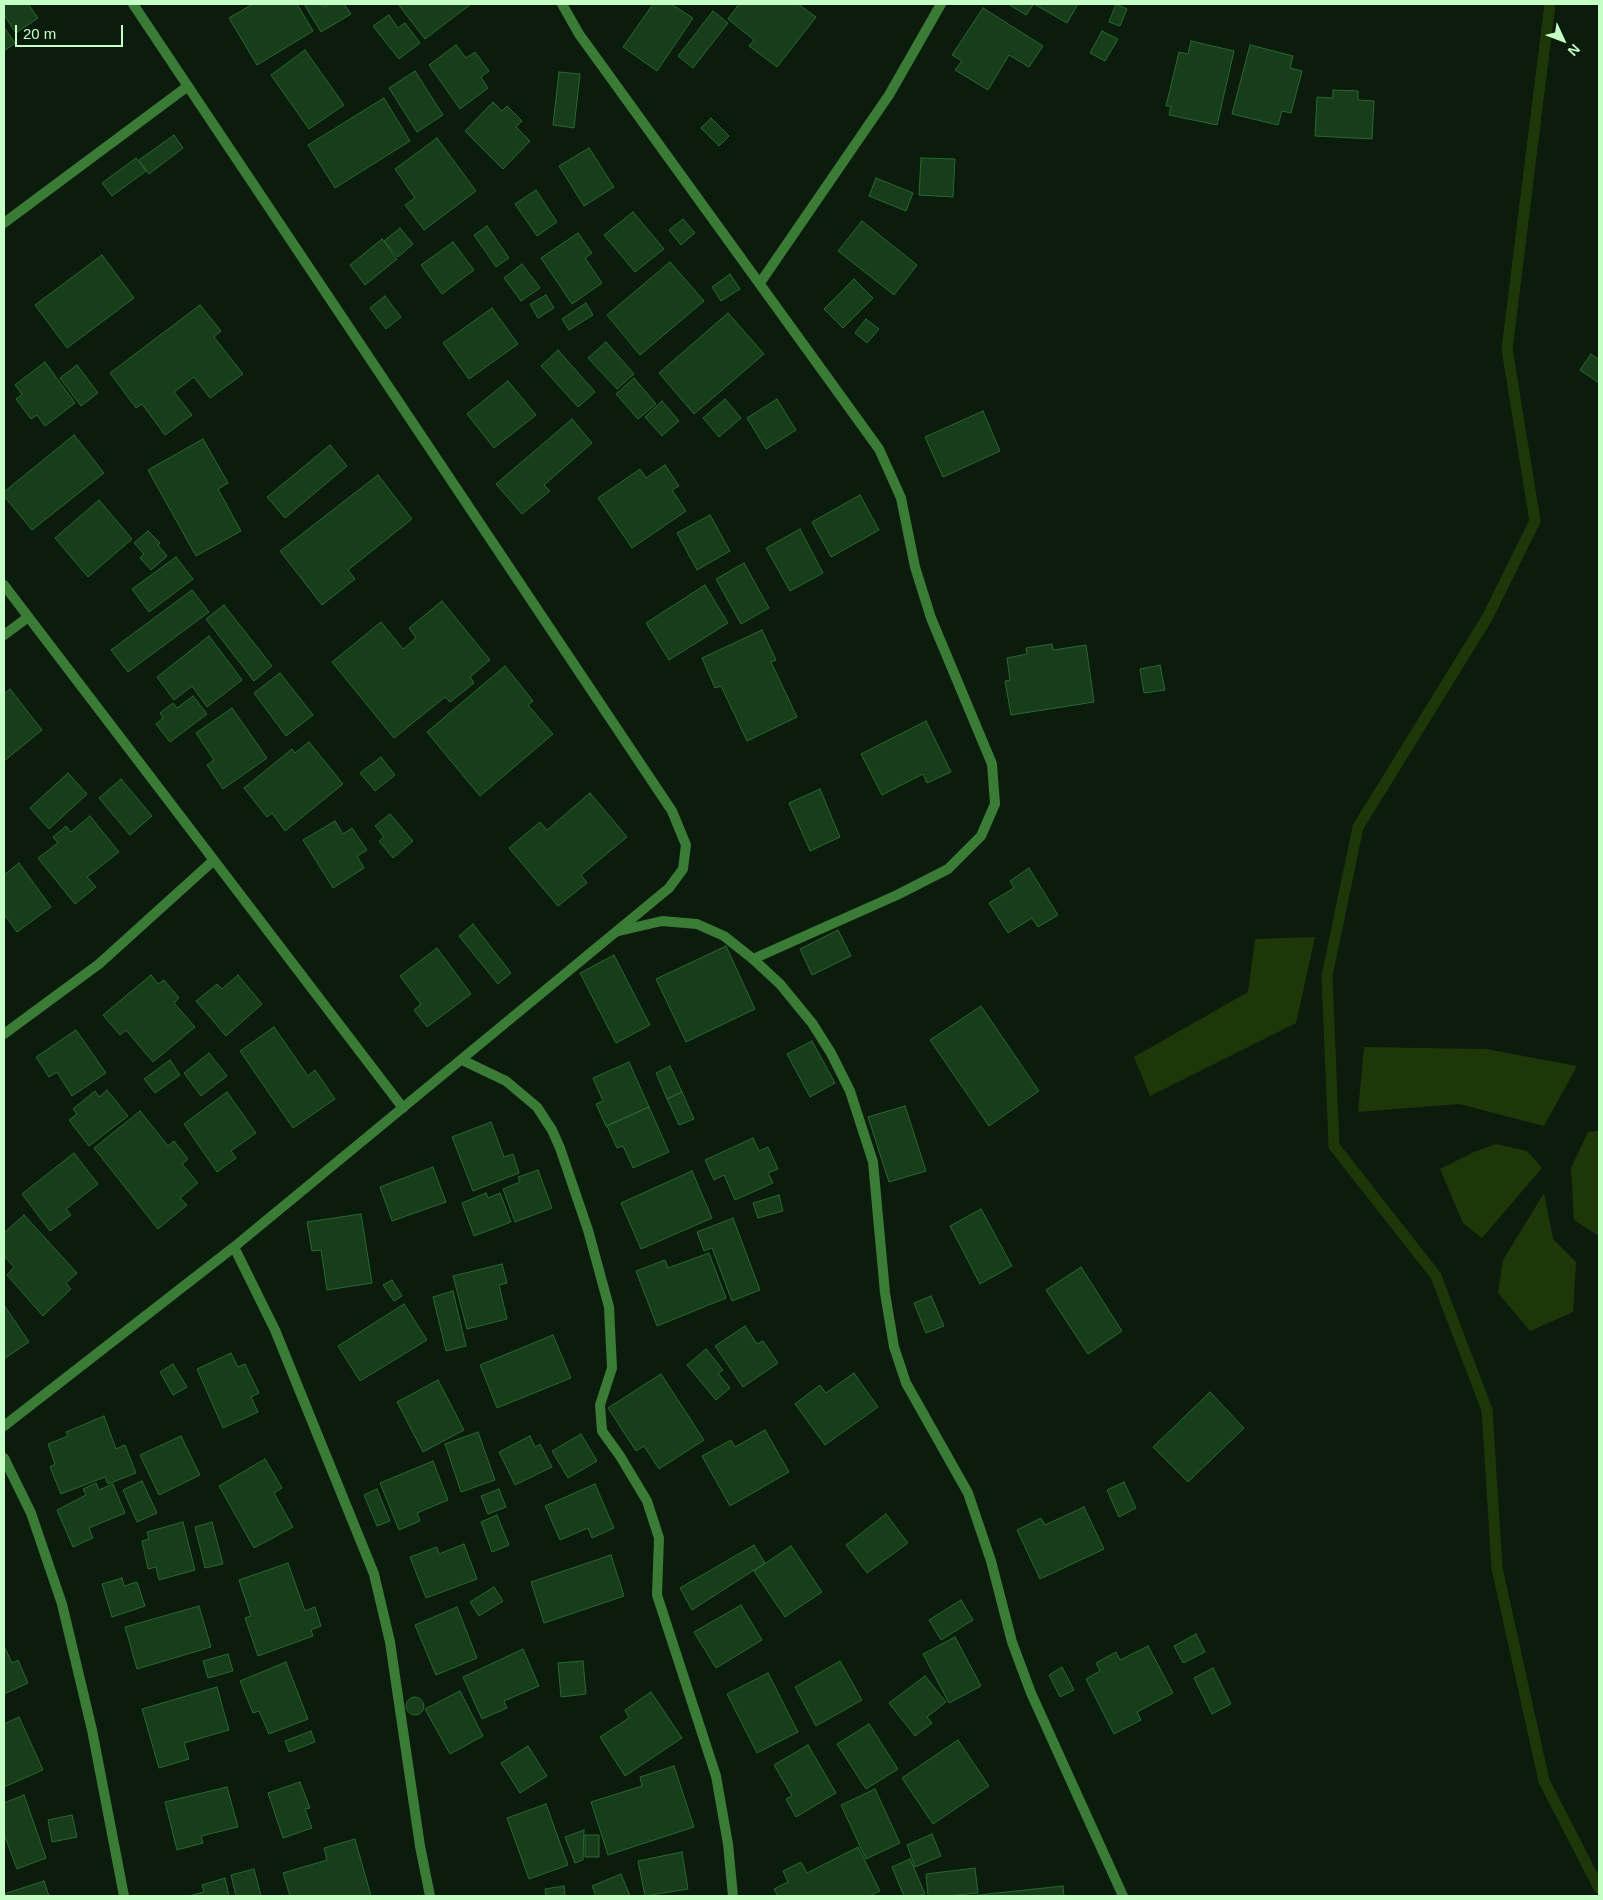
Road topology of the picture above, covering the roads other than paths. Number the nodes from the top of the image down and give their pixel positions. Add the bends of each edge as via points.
1 (132, 4) edge
2 (562, 4) edge
3 (941, 4) edge
4 (188, 86) junction
5 (4, 223) edge
6 (760, 283) junction
7 (4, 585) edge
8 (27, 618) junction
9 (4, 635) edge
10 (214, 860) junction
11 (616, 932) junction
12 (753, 959) junction
13 (4, 1034) edge
14 (462, 1060) junction
15 (403, 1108) junction
16 (234, 1247) junction
17 (4, 1426) edge
18 (4, 1458) edge
19 (124, 1896) edge
20 (430, 1896) edge
21 (733, 1896) edge
22 (1123, 1896) edge

1 - 4 street
2 - 6 street via 579,34
3 - 6 street via 889,95
4 - 5 street
4 - 11 street via 672,811 686,845 683,869 669,888
6 - 12 street via 879,449 901,498 915,567 931,618 992,764 995,804 982,836 948,870
7 - 8 street
8 - 9 street
8 - 10 street
10 - 13 street via 99,964
10 - 15 street
11 - 12 street via 662,921 697,924 724,936
11 - 14 street
12 - 22 street via 780,984 812,1023 850,1091 873,1162 885,1293 894,1347 906,1383 968,1493 991,1561 1012,1642 1031,1693
14 - 15 street
14 - 21 street via 506,1081 537,1107 560,1148 588,1230 609,1307 612,1368 600,1405 602,1431 647,1501 659,1538 657,1595 716,1776
15 - 16 street
16 - 17 street
16 - 20 street via 275,1330 374,1574 390,1642
18 - 19 street via 31,1513 62,1604 92,1730

